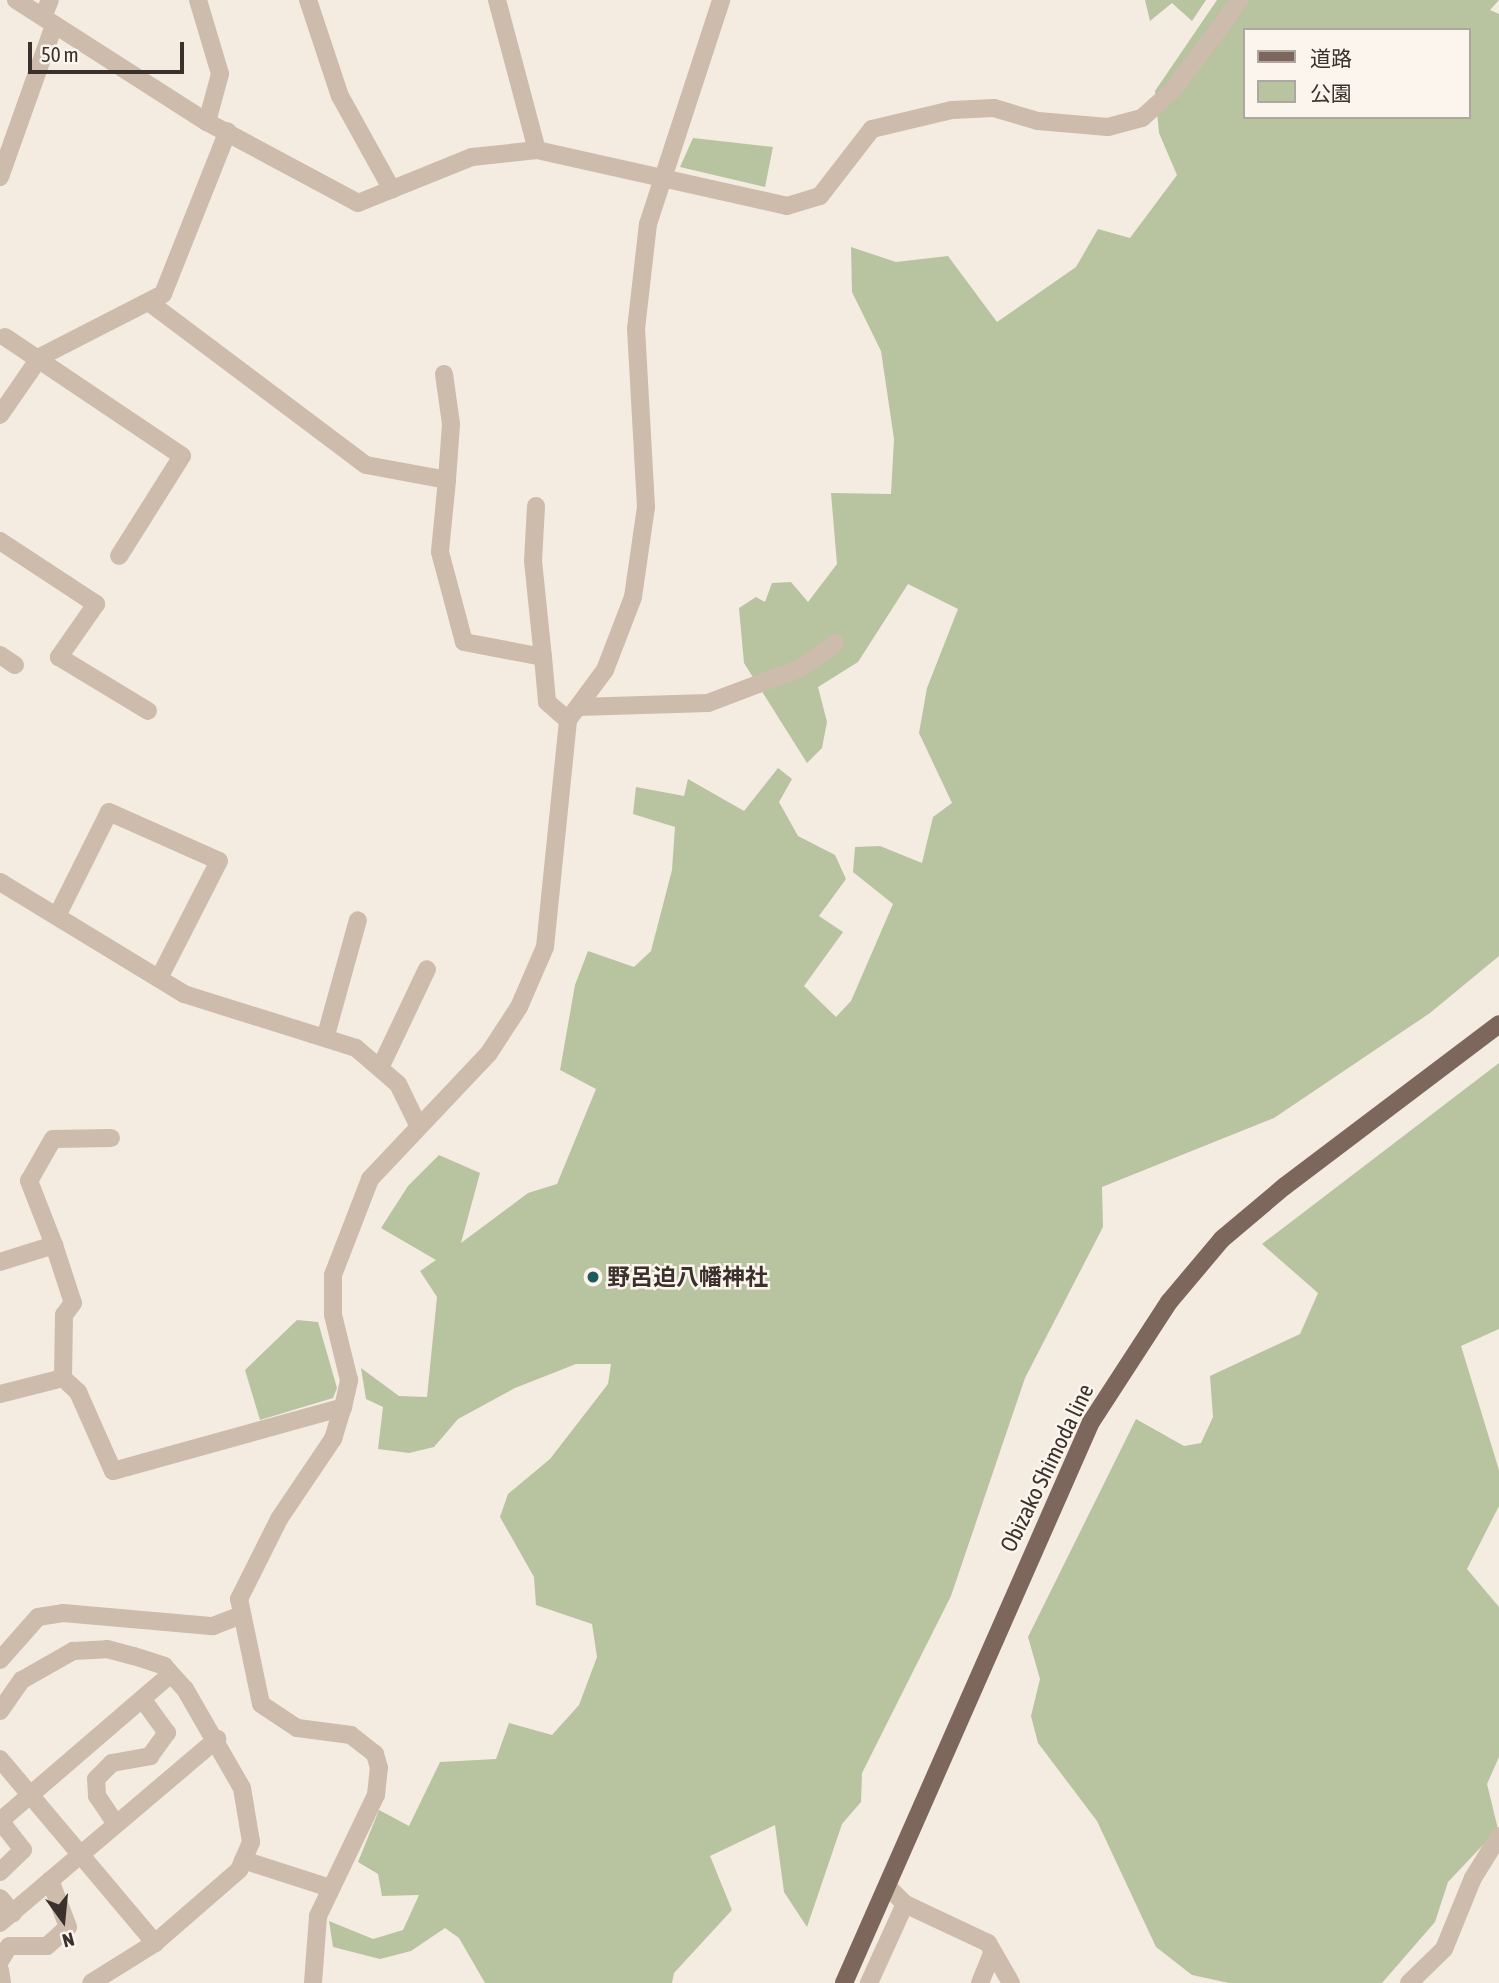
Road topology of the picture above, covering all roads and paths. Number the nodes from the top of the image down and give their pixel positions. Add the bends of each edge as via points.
1 (16, 0) edge
2 (50, 0) edge
3 (198, 0) edge
4 (308, 0) edge
5 (497, 0) edge
6 (720, 0) edge
7 (1240, 0) edge
8 (48, 21) junction
9 (207, 122) junction
10 (228, 131) junction
11 (537, 150) junction
12 (663, 173) junction
13 (0, 177) edge
14 (392, 190) junction
15 (150, 303) junction
16 (5, 337) dead end
17 (40, 356) junction
18 (444, 374) dead end
19 (0, 415) edge
20 (447, 480) junction
21 (536, 506) dead end
22 (0, 541) edge
23 (119, 556) dead end
24 (835, 643) dead end
25 (543, 657) junction
26 (148, 710) dead end
27 (573, 713) junction
28 (0, 882) edge
29 (57, 916) junction
30 (358, 920) dead end
31 (427, 969) dead end
32 (159, 978) junction
33 (1499, 1024) edge
34 (326, 1035) junction
35 (381, 1066) junction
36 (417, 1123) junction
37 (111, 1138) dead end
38 (54, 1245) junction
39 (0, 1262) edge
40 (63, 1378) junction
41 (0, 1394) edge
42 (343, 1407) junction
43 (239, 1616) junction
44 (0, 1660) edge
45 (171, 1674) junction
46 (143, 1700) junction
47 (0, 1711) edge
48 (217, 1739) junction
49 (0, 1759) edge
50 (7, 1781) edge
51 (29, 1795) junction
52 (116, 1824) junction
53 (1499, 1836) edge
54 (80, 1855) junction
55 (243, 1860) junction
56 (0, 1872) edge
57 (50, 1880) junction
58 (330, 1888) junction
59 (888, 1888) junction
60 (0, 1898) edge
61 (905, 1904) junction
62 (6, 1918) edge
63 (155, 1943) junction
64 (992, 1954) junction
65 (0, 1961) edge
66 (0, 1970) edge
67 (2, 1983) edge
68 (91, 1983) edge
69 (313, 1983) edge
70 (844, 1983) edge
71 (869, 1983) edge
72 (979, 1983) edge
73 (1011, 1983) edge
74 (1409, 1983) edge

1 - 8 street
2 - 8 street
3 - 9 street via 220,74
4 - 14 street via 340,96
5 - 11 street
6 - 12 street
7 - 12 street via 1173,90 1133,122 1108,127 1038,121 994,108 952,110 872,129 820,196 788,206
8 - 9 street
8 - 13 street
9 - 10 street
10 - 14 street via 358,202
10 - 15 street via 163,294
11 - 12 street
11 - 14 street via 472,157
12 - 27 street via 648,224 636,330 646,508 633,597 605,670
15 - 17 street
15 - 20 street via 366,465
16 - 17 street
17 - 19 street
17 - 23 street via 182,456
18 - 20 street via 451,424
20 - 25 street via 440,552 464,642
21 - 25 street via 533,561
22 - 26 street via 96,604 59,656
24 - 27 street via 801,668 708,703
25 - 27 street via 547,702
27 - 36 street via 545,947 519,1007 489,1053
28 - 29 street
29 - 32 street
29 - 32 street via 109,812 219,861
30 - 34 street
31 - 35 street
32 - 34 street via 261,1021
33 - 59 main road, Obizako Shimoda line via 1222,1239 1169,1302 1091,1422
34 - 35 street
35 - 36 street
36 - 42 street via 370,1179 333,1275 333,1315 349,1380
37 - 38 street via 53,1139 29,1181
38 - 39 street
38 - 40 street via 73,1303 64,1315
40 - 41 street
40 - 42 street via 78,1392 113,1471
42 - 43 street via 333,1439 253,1565 239,1599
43 - 44 street via 213,1626 63,1613 38,1617
43 - 58 street via 261,1704 298,1728 351,1735 375,1754 376,1795
45 - 46 street
45 - 47 street via 107,1649 73,1651 22,1680
45 - 48 street
46 - 51 street
46 - 52 street via 167,1733 164,1746 150,1756 112,1763 96,1779 97,1796
48 - 52 street
48 - 55 street via 242,1788 251,1842
49 - 50 street
50 - 51 street
51 - 54 street
51 - 56 street via 0,1821 23,1850
52 - 54 street
53 - 74 street via 1473,1878 1444,1949
54 - 57 street
54 - 63 street
55 - 58 street
55 - 63 street via 215,1894
57 - 62 street
57 - 65 street via 68,1927 47,1946 9,1946
58 - 69 street via 314,1935
59 - 61 street
59 - 70 main road, Obizako Shimoda line
60 - 62 street
61 - 64 street via 988,1943
61 - 71 street
63 - 68 street
64 - 72 street
64 - 73 street
66 - 67 street

